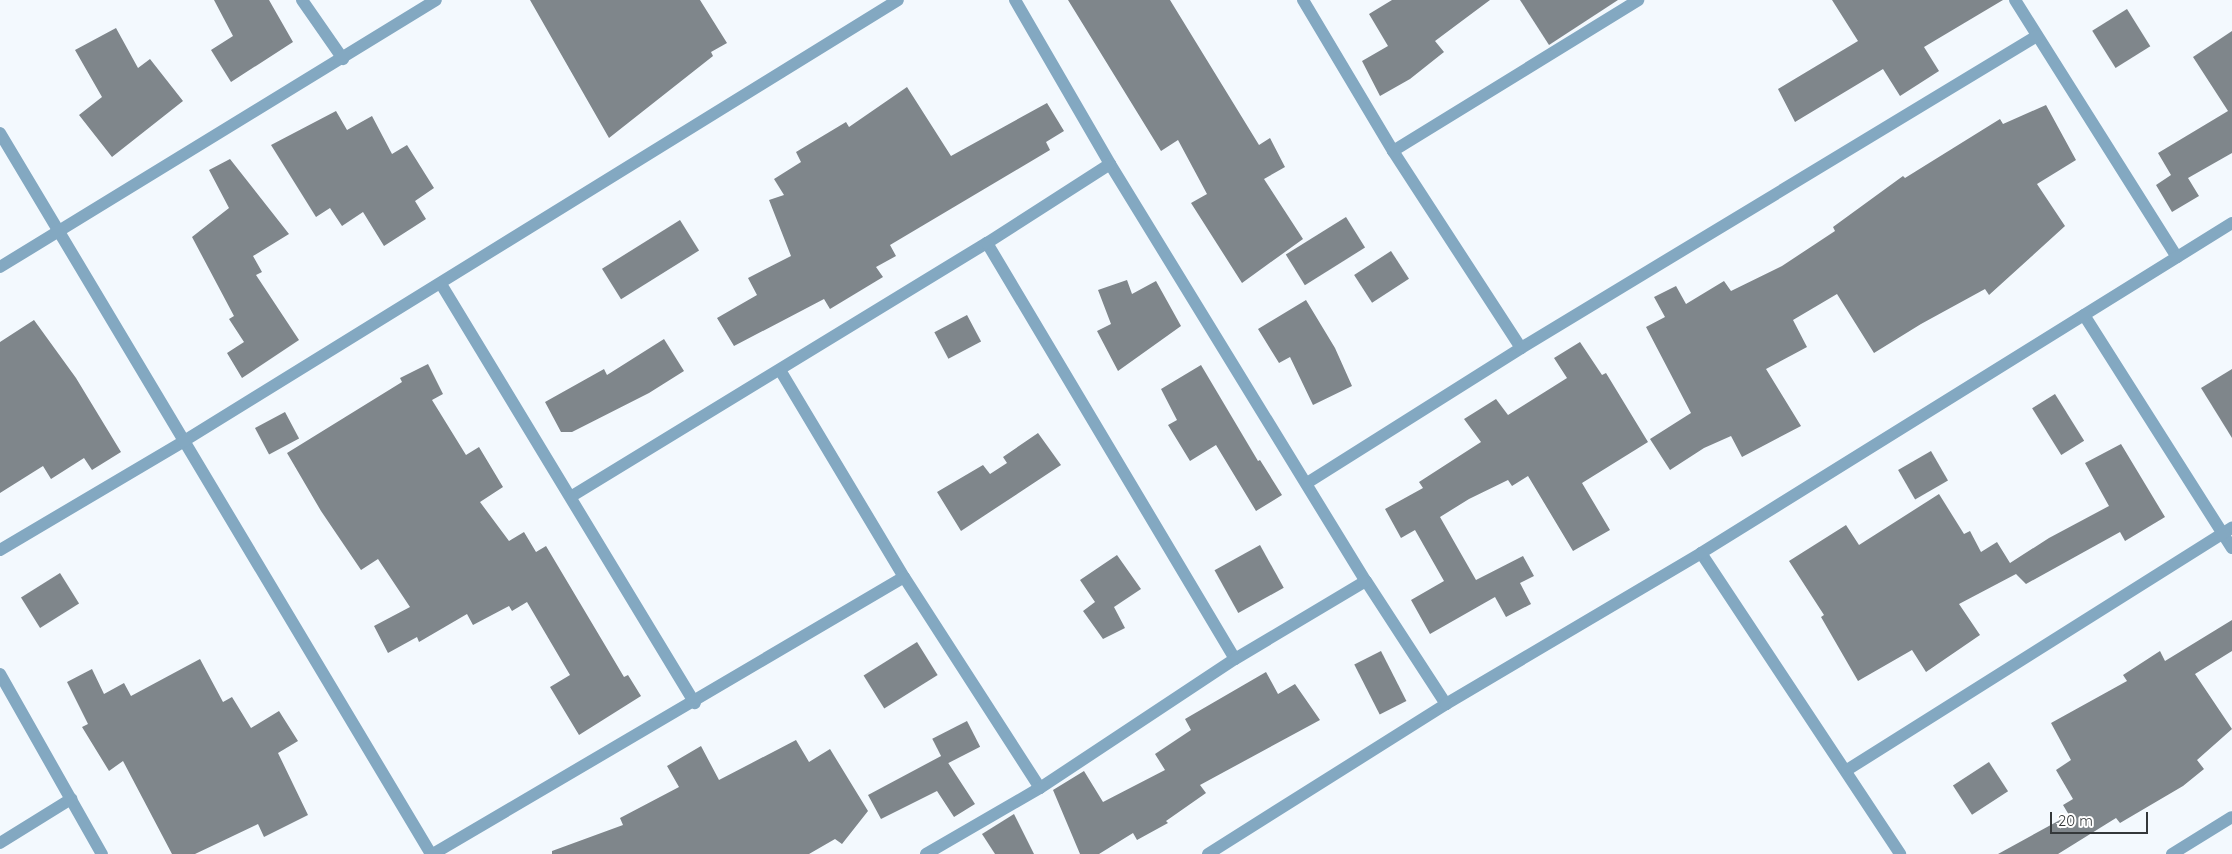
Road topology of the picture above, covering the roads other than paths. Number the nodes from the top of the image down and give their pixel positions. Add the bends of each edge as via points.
1 (302, 0) edge
2 (436, 0) edge
3 (898, 0) edge
4 (1015, 0) edge
5 (1302, 0) edge
6 (1638, 0) edge
7 (2015, 0) edge
8 (2037, 36) junction
9 (343, 60) junction
10 (0, 133) edge
11 (1393, 151) junction
12 (1110, 164) junction
13 (2232, 223) edge
14 (60, 233) junction
15 (988, 243) junction
16 (2177, 257) junction
17 (0, 267) edge
18 (441, 284) junction
19 (2084, 315) junction
20 (1521, 348) junction
21 (780, 370) junction
22 (184, 442) junction
23 (1307, 483) junction
24 (572, 496) junction
25 (2228, 531) edge
26 (2232, 548) edge
27 (0, 550) edge
28 (1701, 553) junction
29 (904, 577) junction
30 (1366, 581) junction
31 (1235, 659) junction
32 (0, 674) edge
33 (695, 702) junction
34 (1446, 704) junction
35 (1847, 770) junction
36 (1040, 788) junction
37 (71, 799) junction
38 (2232, 817) edge
39 (0, 843) edge
40 (102, 854) edge
41 (432, 854) edge
42 (926, 854) edge
43 (1208, 854) edge
44 (1900, 854) edge
45 (2172, 854) edge

1 - 9 street
2 - 9 street
3 - 18 street
4 - 12 street
5 - 11 street
6 - 11 street
7 - 8 street
8 - 16 street
8 - 20 street
9 - 14 street
10 - 14 street
11 - 20 street
12 - 15 street
12 - 23 street
13 - 16 street
14 - 17 street
14 - 22 street
15 - 21 street
15 - 31 street
16 - 19 street
18 - 22 street
18 - 24 street
19 - 25 street
19 - 28 street
20 - 23 street
21 - 24 street
21 - 29 street
22 - 27 street
22 - 41 street
23 - 30 street
24 - 33 street
25 - 26 street
25 - 35 street
28 - 34 street
28 - 35 street
29 - 33 street
29 - 36 street
30 - 31 street
30 - 34 street
31 - 36 street
32 - 37 street
33 - 41 street
34 - 43 street
35 - 44 street
36 - 42 street
37 - 39 street
37 - 40 street
38 - 45 street

